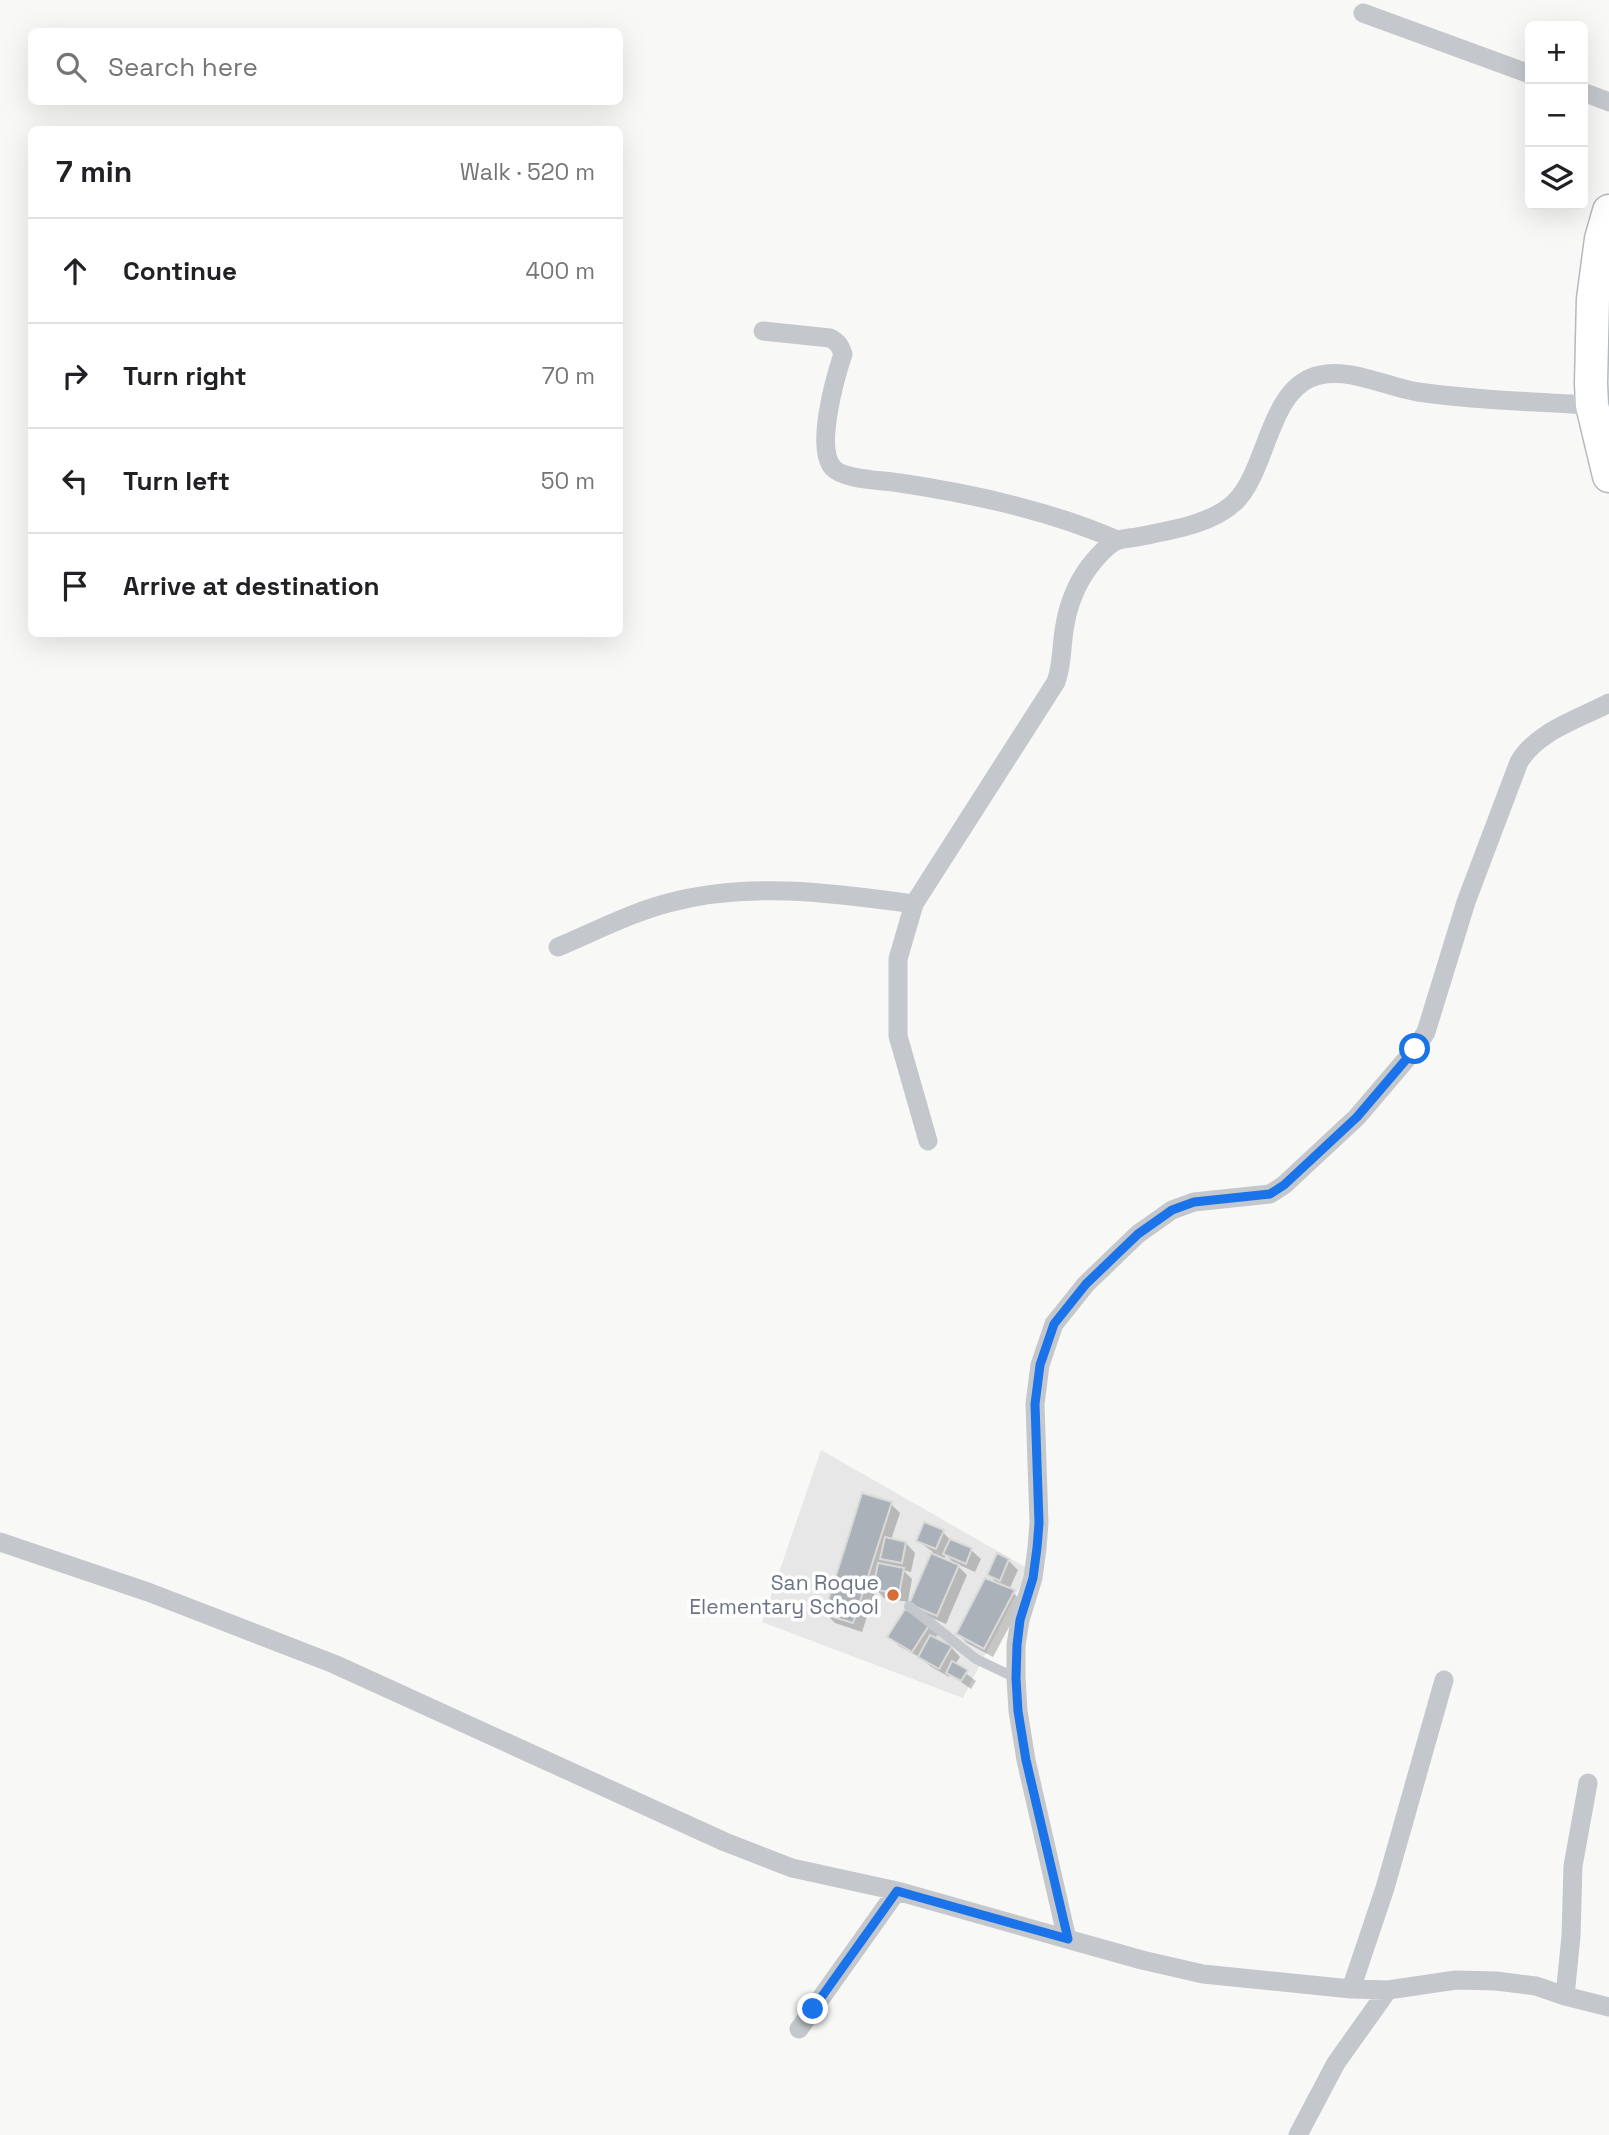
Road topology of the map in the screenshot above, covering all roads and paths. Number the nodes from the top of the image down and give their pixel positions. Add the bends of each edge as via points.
1 (1363, 13) dead end
2 (1525, 72) edge
3 (1588, 94) edge
4 (1609, 102) edge
5 (1609, 211) edge
6 (763, 331) dead end
7 (1592, 404) junction
8 (1609, 476) edge
9 (1117, 540) junction
10 (1609, 703) edge
11 (914, 904) junction
12 (558, 947) dead end
13 (928, 1141) dead end
14 (0, 1542) edge
15 (909, 1606) dead end
16 (1016, 1678) junction
17 (1444, 1680) dead end
18 (1588, 1783) dead end
19 (897, 1891) junction
20 (1068, 1939) junction
21 (1351, 1989) junction
22 (1388, 1990) junction
23 (1565, 1996) junction
24 (1609, 2007) edge
25 (799, 2029) dead end
26 (1298, 2135) edge

1 - 2 street
3 - 4 street
5 - 7 main road via 1593,299
6 - 9 street via 830,338 841,346 826,442 835,471 1036,511
7 - 8 main road
7 - 9 street via 1417,391 1357,376 1321,374 1292,389 1254,473 1232,505 1185,527
9 - 11 street via 1090,566 1074,596 1064,626 1060,670 1046,700
10 - 16 street via 1542,737 1519,762 1466,902 1426,1032 1357,1117 1297,1175 1270,1194 1194,1202 1157,1219 1086,1284 1054,1324 1040,1365 1035,1404 1039,1523 1033,1578 1020,1620
11 - 12 street via 807,892 711,894 634,914
11 - 13 street via 898,959 898,1036
14 - 19 street via 148,1592 322,1659 725,1842 792,1868
15 - 16 lane via 976,1659
16 - 20 street via 1026,1760
17 - 21 street
18 - 23 street via 1573,1866
19 - 20 street
19 - 25 street
20 - 21 street via 1203,1974
21 - 22 street
22 - 23 street via 1456,1980 1496,1981 1536,1986
22 - 26 street via 1336,2063
23 - 24 street

